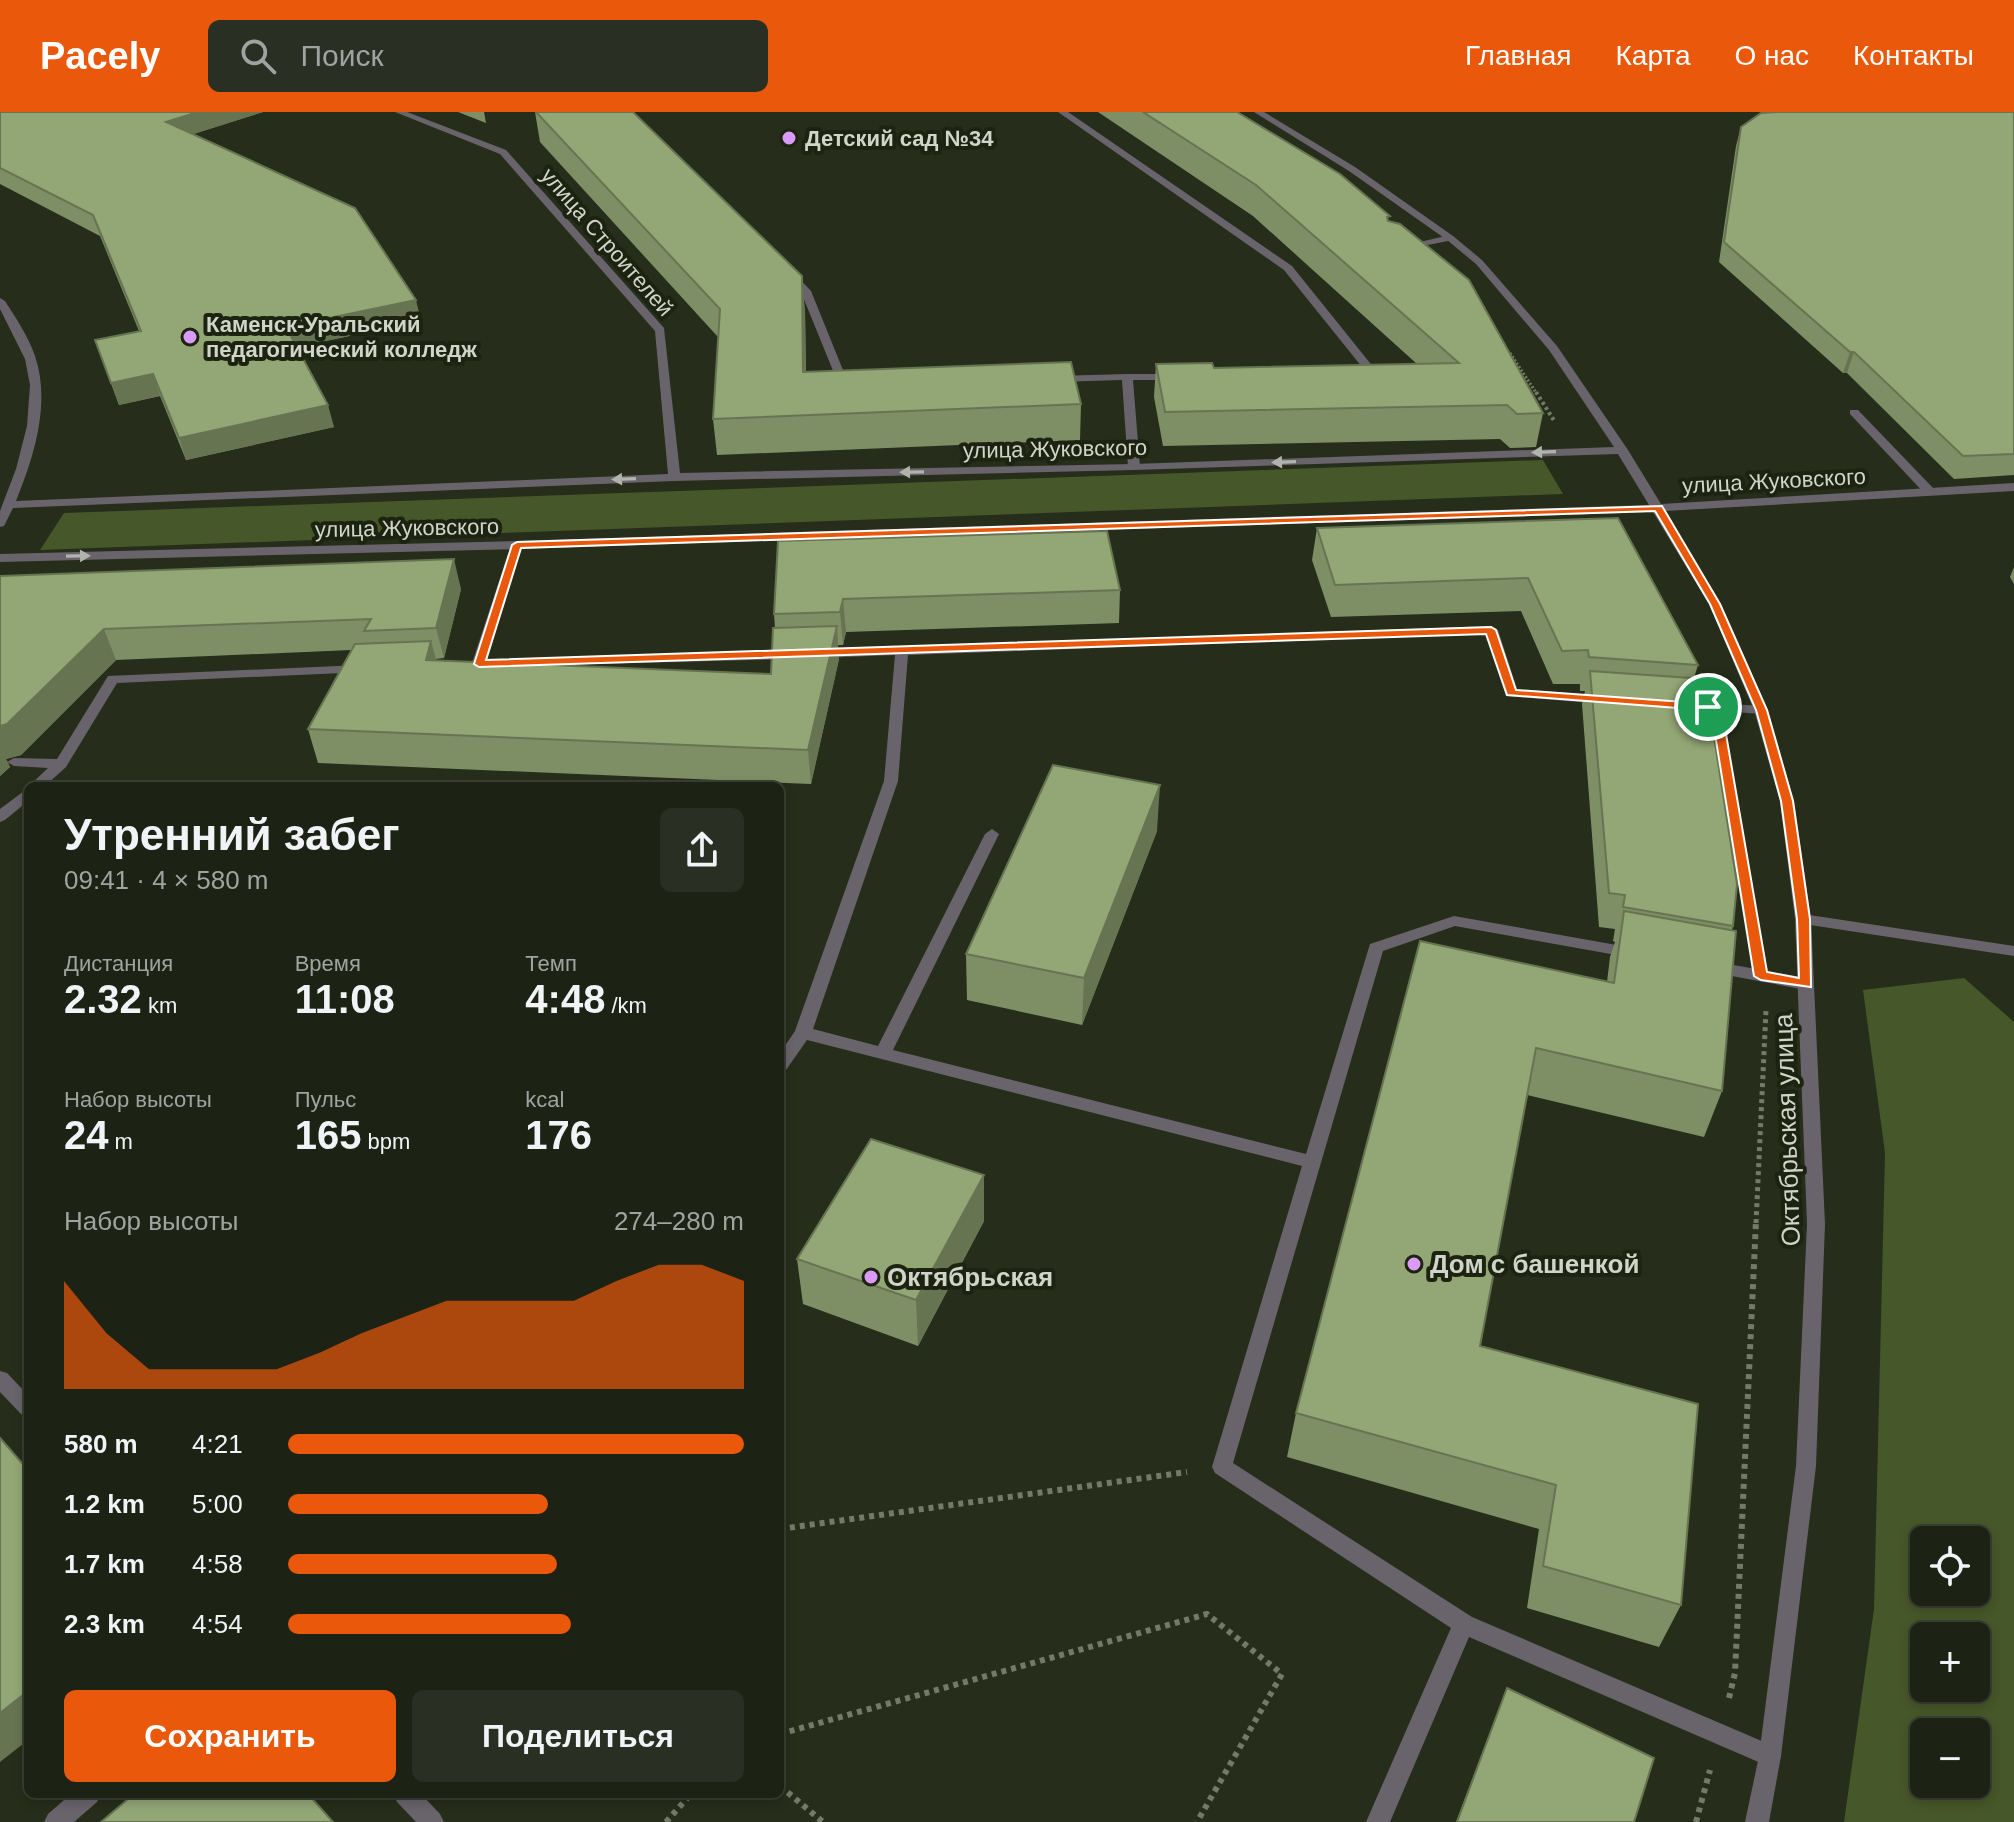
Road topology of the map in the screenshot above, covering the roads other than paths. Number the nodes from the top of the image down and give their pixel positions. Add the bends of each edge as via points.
1 (399, 112) edge
2 (1062, 112) edge
3 (1258, 112) edge
4 (1450, 238) junction
5 (1390, 250) edge
6 (784, 269) edge
7 (0, 301) edge
8 (1358, 375) edge
9 (1127, 377) junction
10 (1189, 377) edge
11 (1049, 379) edge
12 (859, 383) edge
13 (1854, 412) dead end
14 (1622, 450) junction
15 (1134, 467) junction
16 (674, 477) junction
17 (2014, 487) edge
18 (1930, 492) junction
19 (9, 505) junction
20 (1658, 508) junction
21 (0, 523) edge
22 (517, 545) junction
23 (0, 558) edge
24 (902, 651) junction
25 (463, 664) edge
26 (479, 664) junction
27 (368, 668) edge
28 (1617, 700) edge
29 (1677, 705) edge
30 (1761, 710) junction
31 (14, 762) edge
32 (61, 764) junction
33 (41, 782) edge
34 (24, 796) edge
35 (0, 817) edge
36 (992, 834) dead end
37 (1803, 919) junction
38 (2014, 951) edge
39 (1654, 956) edge
40 (1700, 965) edge
41 (1806, 984) junction
42 (803, 1033) junction
43 (883, 1053) junction
44 (784, 1060) edge
45 (1312, 1162) junction
46 (0, 1379) edge
47 (24, 1404) edge
48 (1464, 1624) junction
49 (1770, 1756) junction
50 (84, 1798) edge
51 (409, 1798) edge
52 (56, 1822) edge
53 (432, 1822) edge
54 (1378, 1822) edge
55 (1757, 1822) edge

1 - 16 street, улица Строителей via 503,152 660,330
2 - 8 street via 1293,267 1374,375
3 - 4 street, Октябрьская улица
4 - 5 street
4 - 14 street, Октябрьская улица via 1479,262 1553,348
6 - 12 street via 806,291 843,383
7 - 19 street via 25,343 34,371 33,437
9 - 10 street
9 - 11 street
9 - 15 street
13 - 18 street
14 -> 15 street, улица Жуковского
14 - 20 street, Октябрьская улица
15 -> 16 street, улица Жуковского
16 -> 19 street, улица Жуковского
17 - 18 street, улица Жуковского
18 - 20 street, улица Жуковского
19 - 21 street
20 - 22 street, улица Жуковского
20 - 30 street, Октябрьская улица via 1715,604
23 -> 22 street, улица Жуковского
22 - 26 street
24 - 26 street
24 - 28 street via 1491,630 1511,693
24 - 42 street via 891,781
25 - 26 street
27 - 32 street via 113,679
29 - 30 street
30 - 37 street, Октябрьская улица via 1787,801
31 - 32 street
32 - 33 street
34 - 35 street
36 - 43 street
37 - 38 street
37 - 41 street, Октябрьская улица
39 - 45 street via 1454,921 1376,948
40 - 41 street
41 - 49 street, Октябрьская улица via 1816,1224 1806,1466
42 - 43 street
42 - 44 street
43 - 45 street
45 - 48 street via 1222,1467
46 - 47 street
48 - 49 street
48 - 54 street
49 - 55 street, Октябрьская улица
50 - 52 street
51 - 53 street

